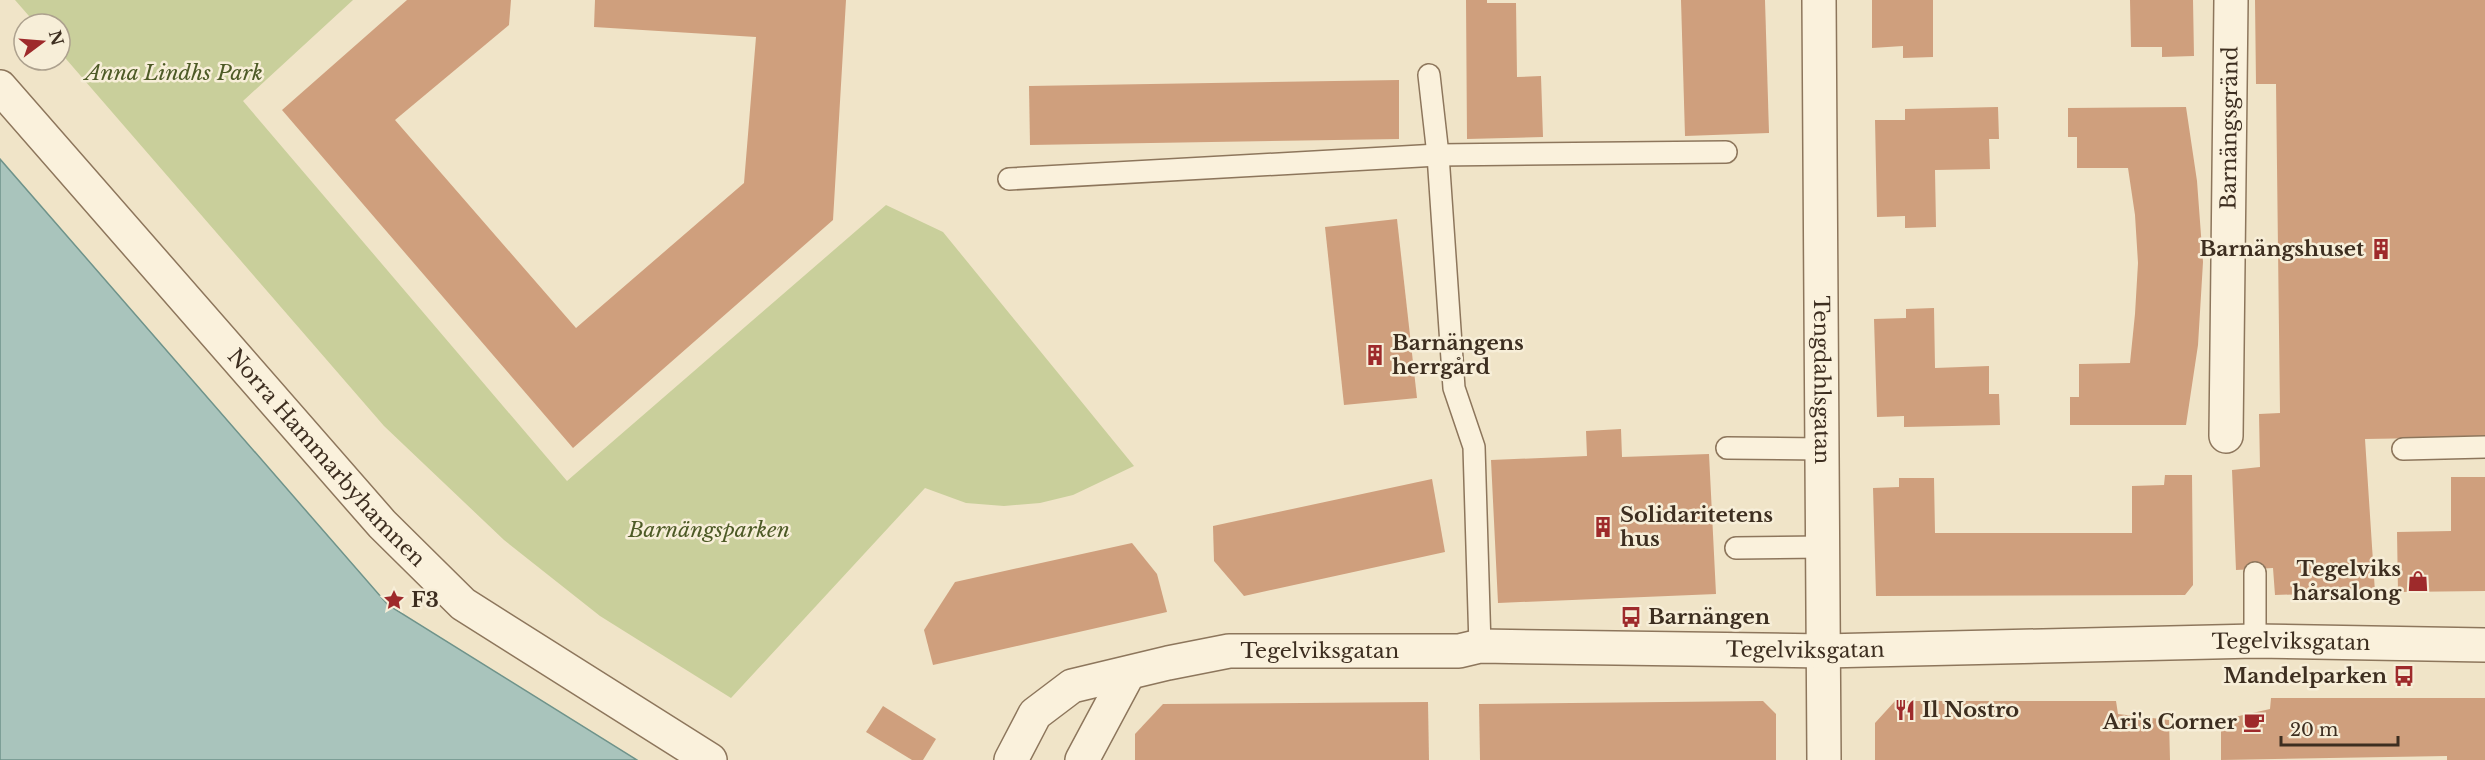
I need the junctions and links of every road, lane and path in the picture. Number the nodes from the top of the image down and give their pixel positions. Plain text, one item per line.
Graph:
1 (1819, 0) edge
2 (2231, 0) edge
3 (1429, 75) dead end
4 (0, 87) edge
5 (1726, 152) dead end
6 (1438, 155) junction
7 (1009, 179) dead end
8 (2226, 436) dead end
9 (2485, 447) edge
10 (1727, 448) dead end
11 (1823, 449) junction
12 (2403, 449) dead end
13 (1823, 547) junction
14 (1736, 548) dead end
15 (2255, 573) dead end
16 (2255, 641) junction
17 (2485, 645) edge
18 (1480, 646) junction
19 (1824, 651) junction
20 (1128, 674) junction
21 (710, 760) edge
22 (1011, 760) edge
23 (1082, 760) edge
24 (1824, 760) edge

1 - 11 street, Tengdahlsgatan
2 - 8 street, Barnängsgränd
3 - 6 lane
4 - 21 street, Norra Hammarbyhamnen
5 - 6 lane
6 - 7 lane
6 - 18 lane
9 - 12 lane
10 - 11 lane
11 - 13 street, Tengdahlsgatan
13 - 14 lane
13 - 19 street, Tengdahlsgatan
15 - 16 lane
16 - 17 street, Tegelviksgatan
16 - 19 street, Tegelviksgatan
18 - 19 street, Tegelviksgatan
18 - 20 street, Tegelviksgatan
19 - 24 street, Tengdahlsgatan
20 - 22 street, Tegelviksgatan
20 - 23 street

